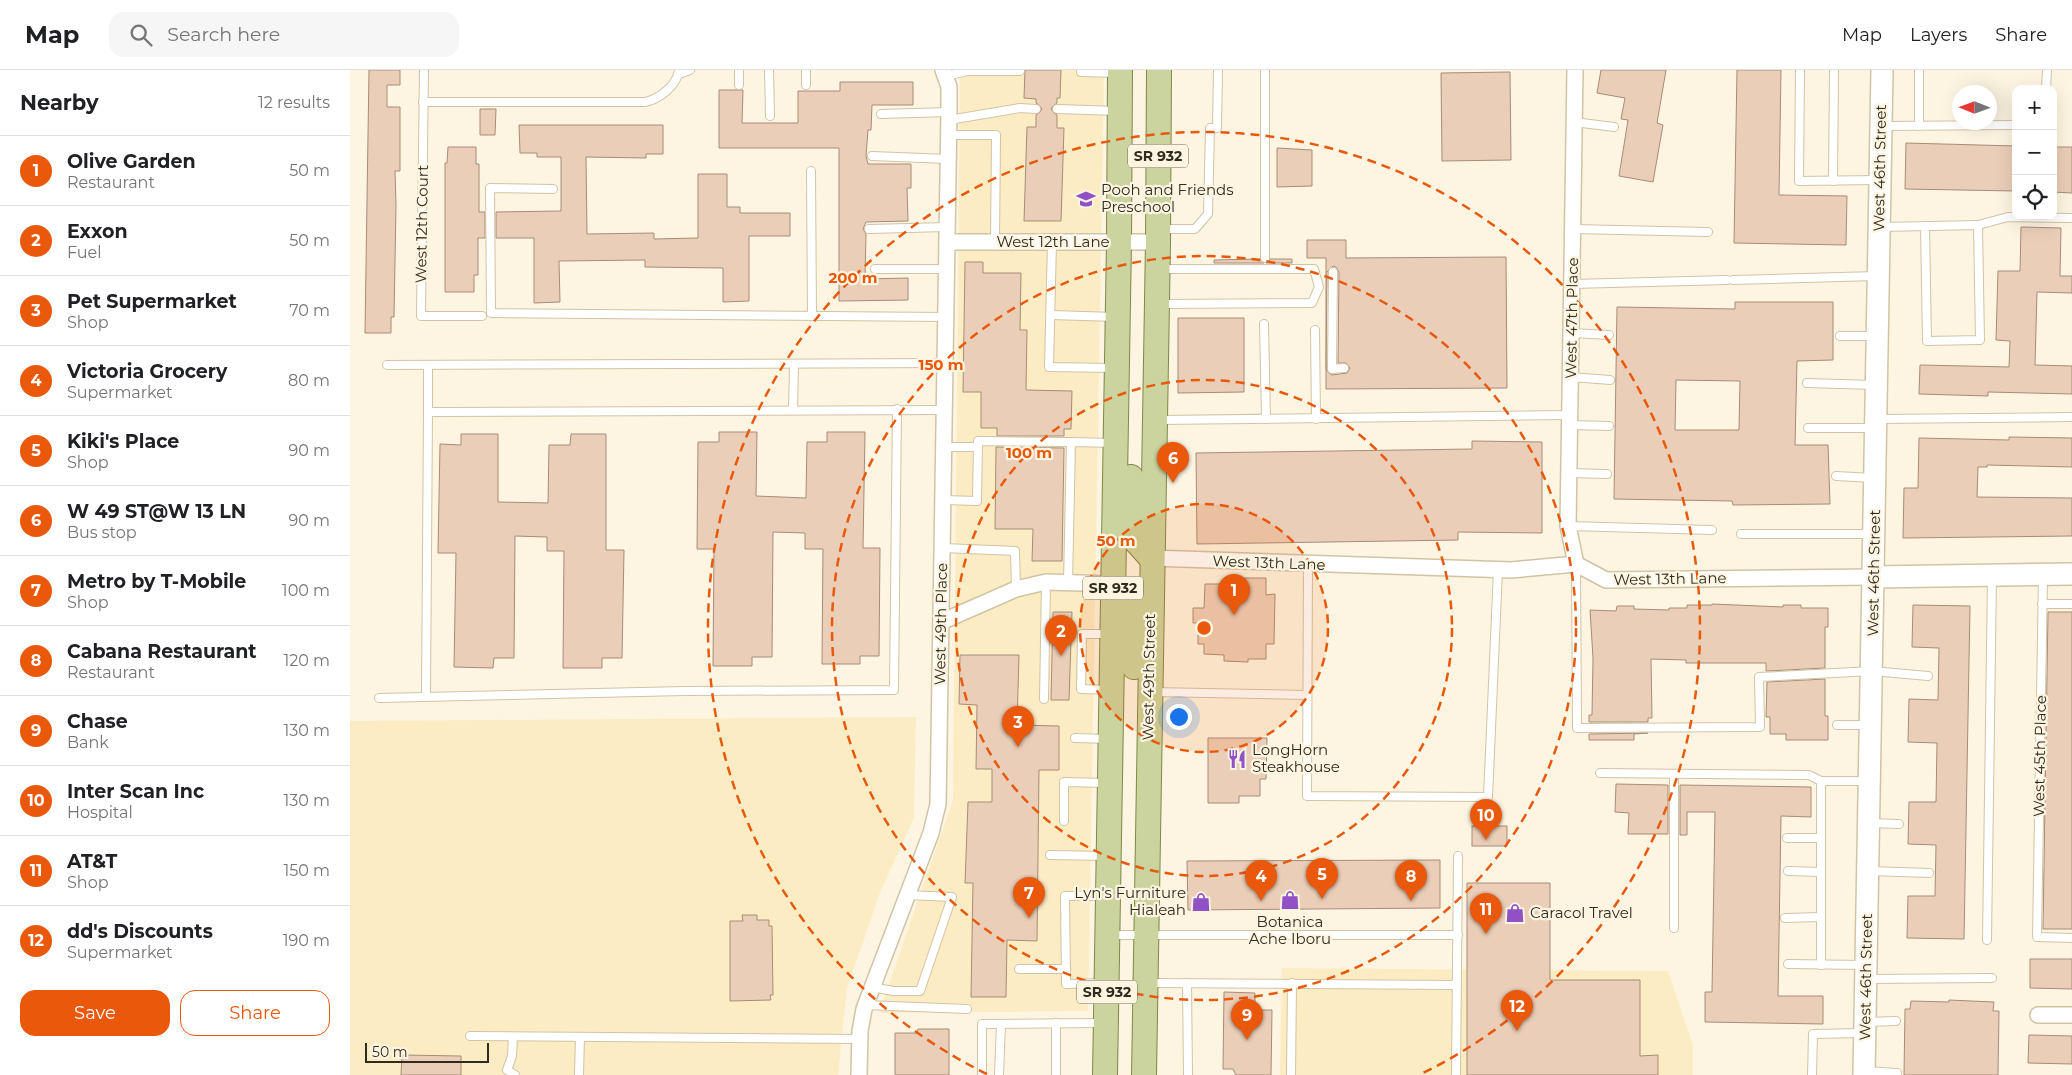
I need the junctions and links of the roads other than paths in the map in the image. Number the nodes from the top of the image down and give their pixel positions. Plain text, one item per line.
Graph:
1 (424, 70) edge
2 (690, 70) edge
3 (739, 70) edge
4 (769, 70) edge
5 (806, 70) edge
6 (1159, 70) edge
7 (1218, 70) edge
8 (1265, 70) edge
9 (1575, 70) edge
10 (1800, 70) edge
11 (1834, 70) edge
12 (1882, 70) edge
13 (1920, 70) edge
14 (2047, 70) edge
15 (1020, 71) edge
16 (1120, 71) edge
17 (679, 72) edge
18 (1081, 72) dead end
19 (944, 73) edge
20 (739, 85) dead end
21 (806, 85) dead end
22 (2046, 85) edge
23 (423, 102) junction
24 (1036, 109) dead end
25 (1057, 109) dead end
26 (1120, 111) junction
27 (881, 114) dead end
28 (770, 116) dead end
29 (949, 116) junction
30 (1574, 122) junction
31 (2012, 125) edge
32 (1881, 126) junction
33 (1918, 126) junction
34 (1614, 127) dead end
35 (949, 135) junction
36 (872, 156) dead end
37 (948, 159) junction
38 (811, 171) dead end
39 (1880, 180) junction
40 (1833, 181) junction
41 (553, 189) dead end
42 (2072, 218) edge
43 (1978, 225) junction
44 (1925, 226) junction
45 (948, 227) junction
46 (1879, 227) junction
47 (869, 229) dead end
48 (1573, 229) junction
49 (1708, 232) dead end
50 (1158, 235) junction
51 (947, 242) junction
52 (995, 242) junction
53 (1052, 242) junction
54 (1120, 242) junction
55 (1265, 258) dead end
56 (875, 269) dead end
57 (947, 269) junction
58 (1157, 269) junction
59 (1333, 272) dead end
60 (1878, 276) junction
61 (1572, 284) junction
62 (1156, 304) junction
63 (482, 316) dead end
64 (812, 316) junction
65 (1051, 316) junction
66 (946, 317) junction
67 (1118, 317) junction
68 (1264, 324) dead end
69 (1315, 330) dead end
70 (1572, 333) junction
71 (1609, 335) dead end
72 (1840, 336) dead end
73 (1877, 336) junction
74 (945, 363) junction
75 (794, 364) junction
76 (387, 365) dead end
77 (428, 365) junction
78 (1117, 368) junction
79 (1344, 368) dead end
80 (1571, 378) junction
81 (1610, 380) dead end
82 (1807, 383) dead end
83 (1876, 385) junction
84 (1117, 404) junction
85 (793, 409) junction
86 (897, 410) junction
87 (945, 410) junction
88 (428, 412) junction
89 (2072, 417) edge
90 (1316, 418) junction
91 (1266, 419) junction
92 (1154, 420) junction
93 (1570, 420) junction
94 (1876, 424) junction
95 (1609, 426) dead end
96 (1808, 428) dead end
97 (1071, 442) junction
98 (1116, 443) junction
99 (944, 447) junction
100 (978, 447) junction
101 (1569, 473) junction
102 (1607, 474) dead end
103 (1836, 476) dead end
104 (1875, 478) junction
105 (944, 500) junction
106 (1568, 526) junction
107 (1712, 530) dead end
108 (1741, 534) dead end
109 (1875, 534) junction
110 (943, 548) junction
111 (1151, 558) junction
112 (1308, 564) junction
113 (1576, 564) junction
114 (1498, 570) junction
115 (2072, 574) edge
116 (1992, 575) junction
117 (2043, 575) junction
118 (1874, 577) junction
119 (1046, 582) junction
120 (1068, 582) junction
121 (1114, 584) junction
122 (1016, 589) junction
123 (2042, 604) junction
124 (2072, 604) edge
125 (941, 622) junction
126 (1113, 634) junction
127 (1872, 671) junction
128 (1928, 676) dead end
129 (1112, 690) junction
130 (1149, 691) junction
131 (1307, 695) junction
132 (426, 696) junction
133 (379, 698) dead end
134 (1044, 699) dead end
135 (1837, 725) dead end
136 (1871, 725) junction
137 (1075, 738) dead end
138 (1111, 739) junction
139 (1148, 757) junction
140 (1600, 773) dead end
141 (1674, 774) junction
142 (1821, 781) junction
143 (1869, 782) junction
144 (1110, 783) junction
145 (1064, 821) dead end
146 (1869, 823) junction
147 (1899, 824) dead end
148 (1787, 838) dead end
149 (1821, 838) junction
150 (1050, 855) dead end
151 (1109, 856) junction
152 (1458, 856) dead end
153 (1788, 871) dead end
154 (1868, 871) junction
155 (1821, 872) junction
156 (1929, 872) dead end
157 (908, 895) junction
158 (1109, 896) junction
159 (1821, 917) junction
160 (1785, 918) dead end
161 (1674, 928) dead end
162 (1108, 935) junction
163 (1458, 935) junction
164 (1146, 936) junction
165 (2072, 938) edge
166 (1987, 940) dead end
167 (1788, 964) dead end
168 (1821, 964) junction
169 (1019, 969) dead end
170 (1066, 970) junction
171 (1866, 972) junction
172 (1992, 978) dead end
173 (1107, 983) junction
174 (1145, 983) junction
175 (1187, 983) junction
176 (1292, 983) junction
177 (1457, 985) junction
178 (872, 987) junction
179 (866, 1005) junction
180 (967, 1009) dead end
181 (2038, 1014) dead end
182 (2072, 1015) edge
183 (1896, 1021) dead end
184 (1056, 1023) junction
185 (1106, 1023) junction
186 (1001, 1024) junction
187 (1865, 1028) junction
188 (470, 1036) dead end
189 (513, 1037) junction
190 (580, 1037) junction
191 (860, 1040) junction
192 (1864, 1073) edge
193 (1897, 1073) dead end
194 (515, 1075) edge
195 (579, 1075) edge
196 (860, 1075) edge
197 (982, 1075) edge
198 (999, 1075) edge
199 (1056, 1075) edge
200 (1106, 1075) edge
201 (1144, 1075) edge
202 (1188, 1075) edge
203 (1291, 1075) edge
204 (1456, 1075) edge
205 (1812, 1075) edge

1 - 23 lane, West 12th Court
2 - 17 lane
3 - 20 lane
4 - 28 lane
5 - 21 lane
6 - 50 main road, West 49th Street / SR 932
7 - 50 lane
8 - 55 lane
9 - 30 street, West 47th Place
10 - 40 lane
11 - 40 lane
12 - 32 street, West 46th Street
13 - 33 lane
14 - 22 lane
15 - 19 lane
16 - 18 lane
16 - 26 main road, SR 932
17 - 23 lane
19 - 29 street
23 - 63 lane, West 12th Court
24 - 29 lane
25 - 26 lane
26 - 54 main road, SR 932
27 - 29 lane
29 - 35 street
30 - 34 lane
30 - 48 street, West 47th Place
31 - 33 lane
32 - 33 lane
32 - 39 street, West 46th Street
35 - 37 street
35 - 52 lane
36 - 37 lane
37 - 45 street, West 49th Place
38 - 64 lane
39 - 40 lane
39 - 46 street, West 46th Street
41 - 64 lane
42 - 43 lane
43 - 44 lane
43 - 44 lane
44 - 46 lane
45 - 47 lane
45 - 51 street, West 49th Place
46 - 60 street, West 46th Street
48 - 49 lane
48 - 61 street, West 47th Place
50 - 54 street, West 12th Lane
50 - 58 main road, West 49th Street / SR 932
51 - 52 street, West 12th Lane
51 - 57 street, West 49th Place
52 - 53 street, West 12th Lane
53 - 54 street, West 12th Lane
53 - 65 lane
54 - 67 main road, SR 932
56 - 57 lane
57 - 66 street, West 49th Place
58 - 62 main road, West 49th Street / SR 932
58 - 62 lane
59 - 79 lane
60 - 61 lane
60 - 73 street, West 46th Street
61 - 70 street, West 47th Place
62 - 92 main road, West 49th Street / SR 932
64 - 66 lane
65 - 67 lane
65 - 78 lane
66 - 74 street, West 49th Place
67 - 78 main road, SR 932
68 - 91 lane
69 - 90 lane
70 - 71 lane
70 - 80 street, West 47th Place
72 - 73 lane
73 - 83 street, West 46th Street
74 - 75 lane
74 - 87 street, West 49th Place
75 - 77 lane
75 - 85 lane
76 - 77 lane
77 - 88 lane
78 - 84 main road, SR 932
80 - 81 lane
80 - 93 street, West 47th Place
82 - 83 lane
83 - 94 street, West 46th Street
84 - 98 main road, SR 932
84 - 111 main road
85 - 86 lane
85 - 88 lane
86 - 87 lane
86 - 132 lane
87 - 99 street, West 49th Place
88 - 132 lane
89 - 94 lane
90 - 91 lane
90 - 93 lane
91 - 92 lane
92 - 111 main road, West 49th Street / SR 932
93 - 95 lane
93 - 101 street, West 47th Place
94 - 96 lane
94 - 104 street, West 46th Street
97 - 98 lane
97 - 100 lane
97 - 120 lane
98 - 121 main road, SR 932
99 - 100 lane
99 - 105 street, West 49th Place
100 - 105 lane
101 - 102 lane
101 - 106 street, West 47th Place
103 - 104 lane
104 - 109 street, West 46th Street
105 - 110 street, West 49th Place
106 - 107 lane
106 - 113 street, West 47th Place
108 - 109 lane
109 - 118 street, West 46th Street
110 - 122 lane
110 - 125 street, West 49th Place
111 - 112 street, West 13th Lane
111 - 130 main road, West 49th Street / SR 932
112 - 114 street, West 13th Lane
112 - 131 lane
113 - 114 street, West 13th Lane
113 - 118 street, West 13th Lane
113 - 127 lane
114 - 131 lane
115 - 117 street, West 13th Lane
116 - 117 street, West 13th Lane
116 - 118 street, West 13th Lane
116 - 166 lane
117 - 123 lane, West 45th Place
118 - 127 street, West 46th Street
119 - 120 street
119 - 122 street
119 - 134 lane
120 - 121 street
121 - 126 main road, SR 932
121 - 139 main road
122 - 125 street
123 - 124 lane
123 - 165 lane, West 45th Place
125 - 157 street, West 49th Place
126 - 129 main road, SR 932
126 - 129 lane
127 - 128 lane
127 - 136 street, West 46th Street
129 - 138 main road, SR 932
130 - 131 lane
130 - 139 main road, West 49th Street / SR 932
132 - 133 lane
135 - 136 lane
136 - 143 street, West 46th Street
137 - 138 lane
138 - 144 main road, SR 932
139 - 164 main road, West 49th Street / SR 932
140 - 141 lane
141 - 142 lane
141 - 161 lane
142 - 143 lane
142 - 149 lane
143 - 146 street, West 46th Street
144 - 145 lane
144 - 151 main road, SR 932
146 - 147 lane
146 - 154 street, West 46th Street
148 - 149 lane
149 - 155 lane
150 - 151 lane
151 - 158 main road, SR 932
152 - 163 lane
153 - 155 lane
154 - 156 lane
154 - 171 street, West 46th Street
155 - 159 lane
157 - 178 street, West 49th Place
157 - 178 lane
158 - 162 main road, SR 932
158 - 170 lane
159 - 160 lane
159 - 168 lane
162 - 164 lane
162 - 173 main road, SR 932
163 - 164 lane
163 - 177 lane
164 - 174 main road, West 49th Street / SR 932
167 - 168 lane
168 - 171 lane
169 - 170 lane
170 - 173 lane
171 - 172 lane
171 - 187 street, West 46th Street
173 - 185 main road, SR 932
174 - 175 lane
174 - 201 main road, West 49th Street / SR 932
175 - 176 lane
175 - 202 lane
176 - 177 lane
176 - 203 lane
177 - 204 lane
178 - 179 street, West 49th Place
179 - 180 lane
179 - 191 street, West 49th Place
181 - 182 street
183 - 187 lane
184 - 185 lane
184 - 186 lane
184 - 199 lane
185 - 200 main road, SR 932
186 - 197 lane
186 - 198 lane
187 - 192 street, West 46th Street
187 - 205 lane
188 - 189 lane
189 - 190 lane
189 - 194 lane
190 - 191 lane
190 - 195 lane
191 - 196 street, West 49th Place
192 - 193 lane

